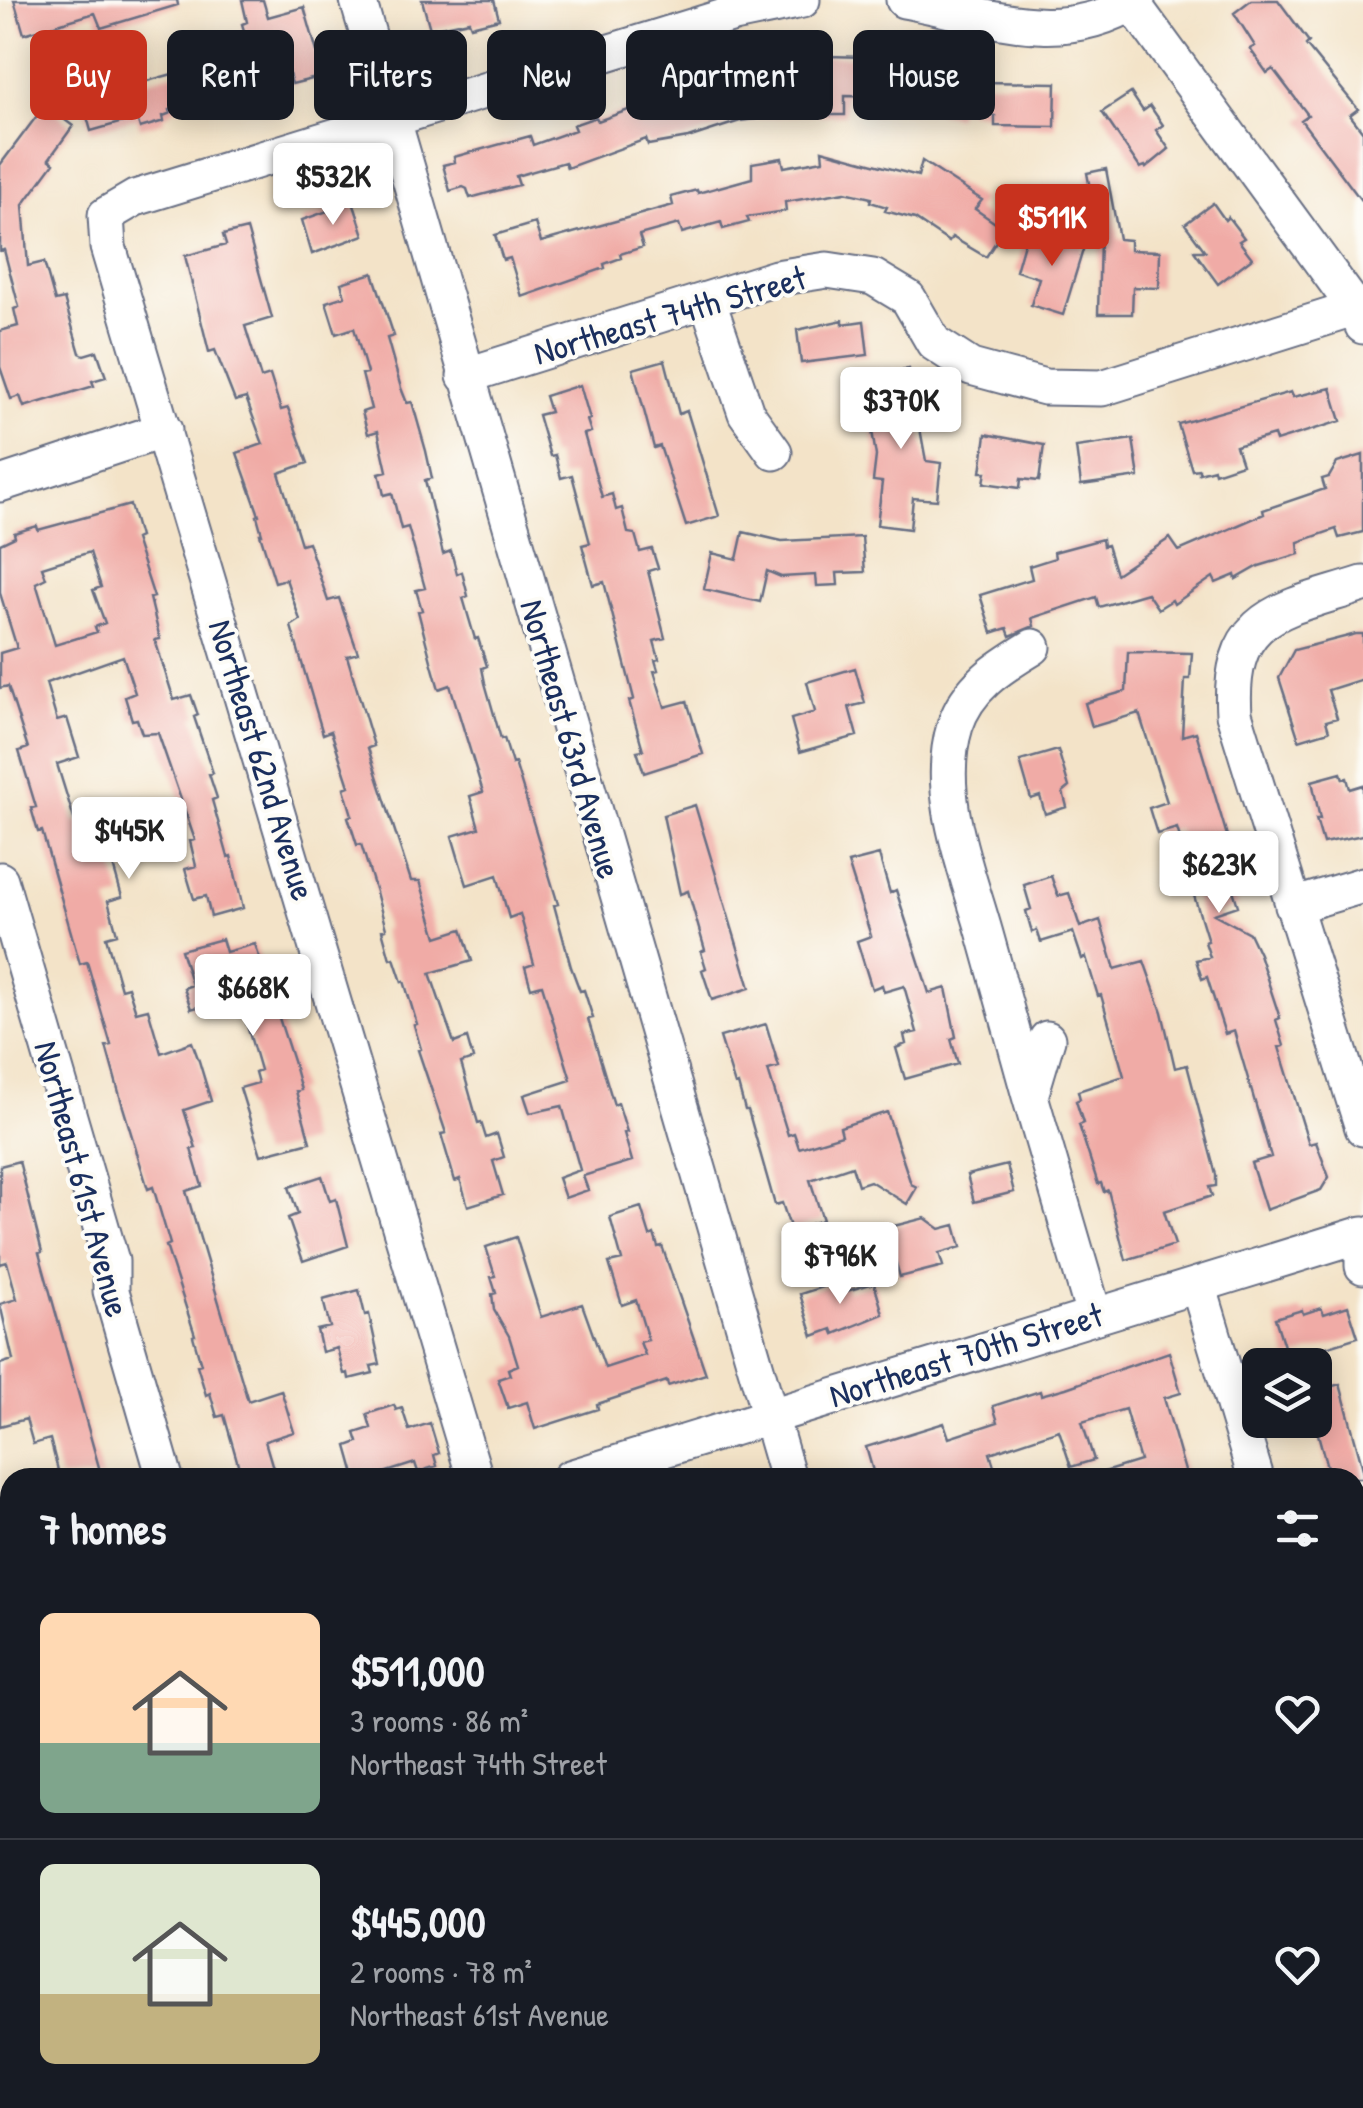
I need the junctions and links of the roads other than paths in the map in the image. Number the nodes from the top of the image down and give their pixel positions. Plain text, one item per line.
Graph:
1 (358, 0) edge
2 (802, 0) edge
3 (904, 0) edge
4 (1133, 1) edge
5 (367, 30) edge
6 (467, 97) edge
7 (393, 120) joint
8 (708, 302) junction
9 (1361, 314) edge
10 (465, 376) junction
11 (164, 430) junction
12 (774, 452) dead end
13 (0, 484) edge
14 (1363, 584) edge
15 (1033, 647) dead end
16 (0, 880) edge
17 (1363, 885) edge
18 (1294, 906) junction
19 (1047, 1039) dead end
20 (1030, 1096) junction
21 (1363, 1128) edge
22 (1363, 1237) edge
23 (1363, 1266) edge
24 (1198, 1285) junction
25 (1094, 1314) junction
26 (770, 1417) junction
27 (162, 1468) edge
28 (472, 1468) edge
29 (603, 1468) edge
30 (785, 1468) edge
31 (1253, 1468) edge

1 - 5 street, Northeast 63rd Avenue
2 - 6 street
3 - 4 street
4 - 9 street
7 - 10 street, Northeast 63rd Avenue
7 - 11 street, Northeast 62nd Avenue
8 - 9 street, Northeast 74th Street
8 - 10 street, Northeast 74th Street
8 - 12 street
10 - 26 street, Northeast 63rd Avenue
11 - 13 street
11 - 28 street, Northeast 62nd Avenue
14 - 18 street
15 - 20 street
16 - 27 street, Northeast 61st Avenue
17 - 18 street
18 - 21 street
19 - 20 street
20 - 25 street
22 - 23 street
22 - 24 street, Northeast 70th Street
24 - 25 street, Northeast 70th Street
24 - 31 street
25 - 26 street, Northeast 70th Street
26 - 29 street, Northeast 70th Street
26 - 30 street, Northeast 63rd Avenue

